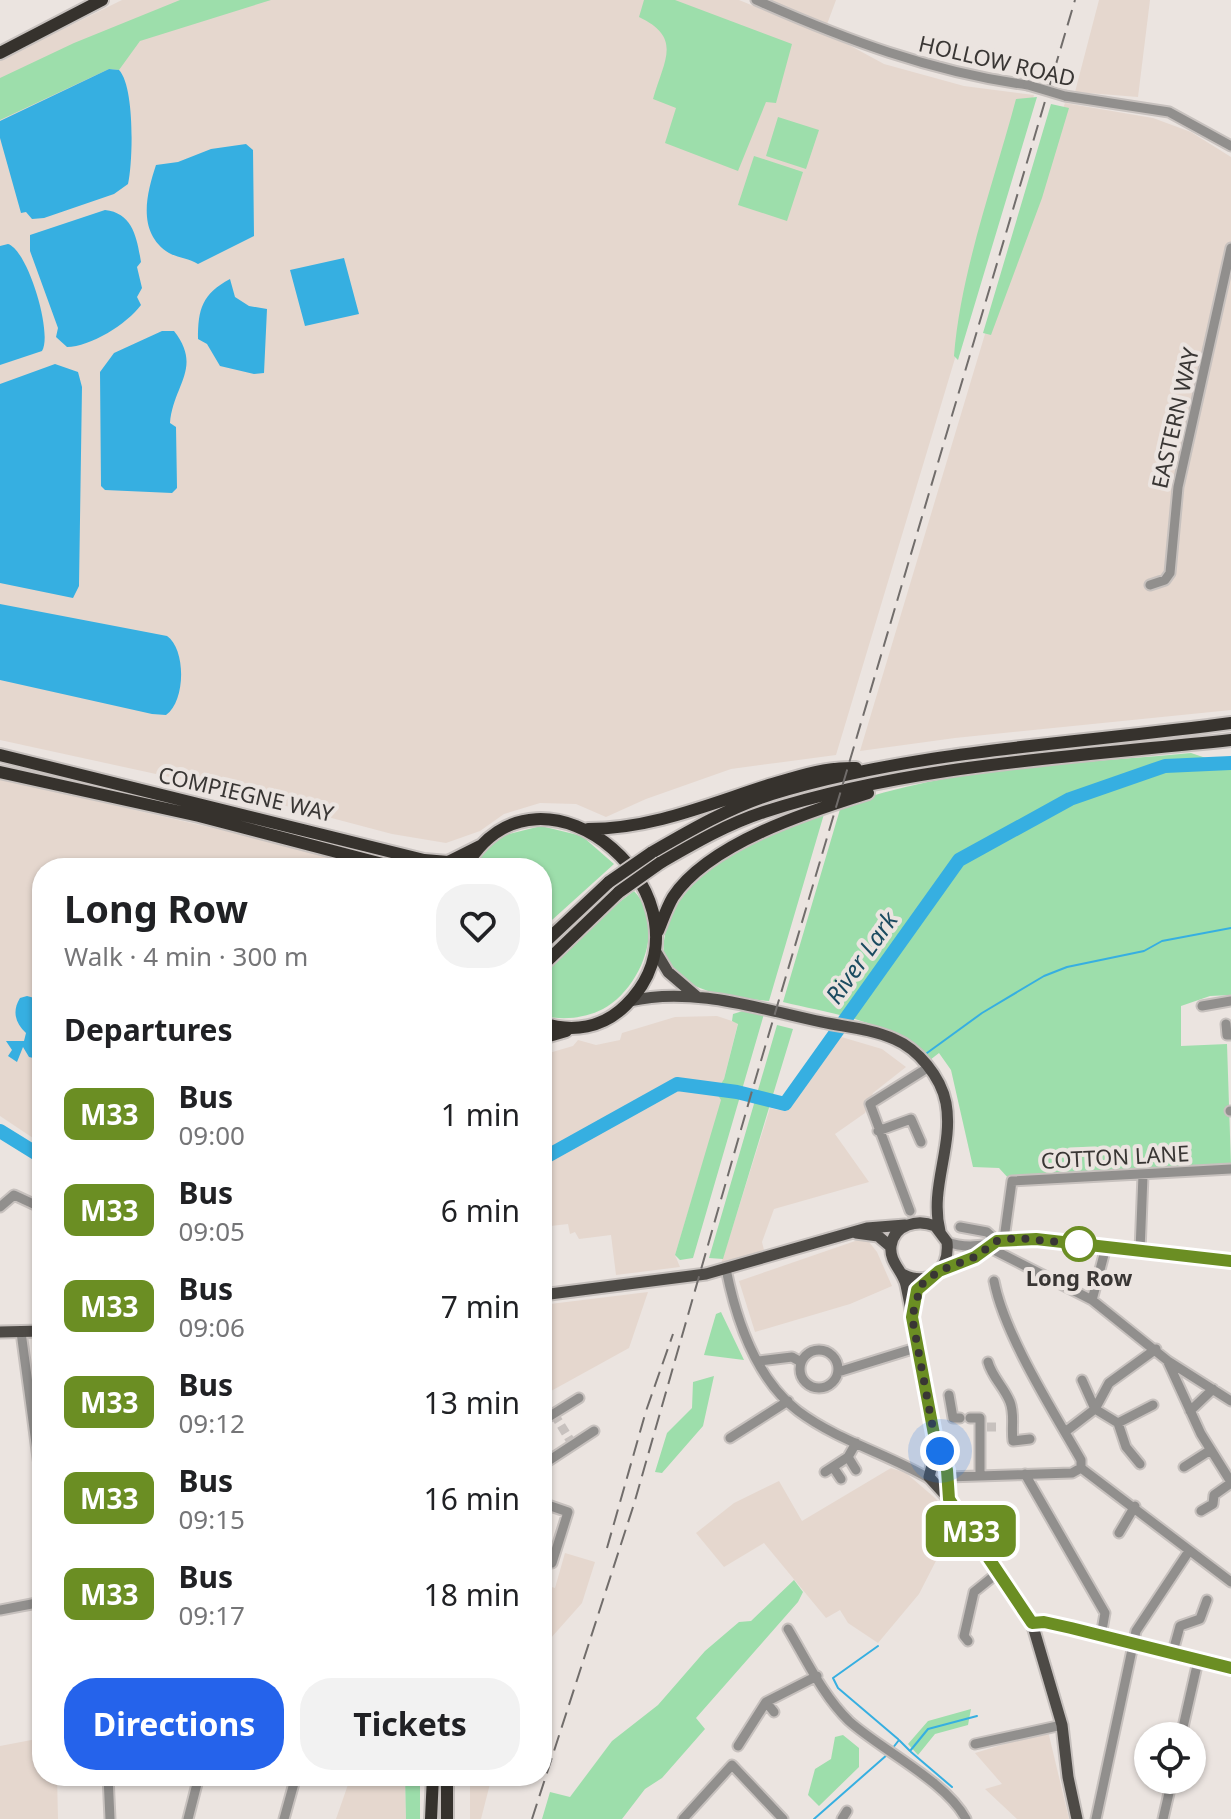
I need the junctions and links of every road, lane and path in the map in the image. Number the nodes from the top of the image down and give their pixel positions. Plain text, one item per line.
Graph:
1 (102, 0) edge
2 (756, 0) edge
3 (0, 53) edge
4 (1231, 146) edge
5 (1231, 248) edge
6 (1150, 585) dead end
7 (1231, 723) edge
8 (1231, 740) edge
9 (0, 755) edge
10 (870, 768) junction
11 (0, 772) edge
12 (905, 780) junction
13 (588, 829) junction
14 (480, 846) junction
15 (360, 858) edge
16 (416, 858) edge
17 (456, 858) edge
18 (472, 858) edge
19 (657, 935) junction
20 (552, 936) edge
21 (656, 952) junction
22 (552, 956) edge
23 (696, 996) junction
24 (630, 1001) junction
25 (1228, 1002) edge
26 (1202, 1006) dead end
27 (552, 1025) edge
28 (577, 1029) junction
29 (552, 1035) edge
30 (1231, 1035) edge
31 (929, 1067) junction
32 (878, 1131) junction
33 (921, 1142) dead end
34 (1231, 1169) edge
35 (1143, 1175) junction
36 (32, 1203) edge
37 (936, 1206) junction
38 (0, 1207) edge
39 (911, 1220) junction
40 (960, 1227) dead end
41 (940, 1231) junction
42 (853, 1232) junction
43 (1001, 1240) junction
44 (947, 1242) junction
45 (986, 1246) junction
46 (891, 1247) junction
47 (1106, 1247) junction
48 (1140, 1251) junction
49 (1231, 1261) edge
50 (726, 1269) junction
51 (902, 1274) junction
52 (936, 1274) junction
53 (994, 1281) dead end
54 (552, 1294) edge
55 (1092, 1300) junction
56 (912, 1317) junction
57 (32, 1331) edge
58 (0, 1332) edge
59 (21, 1332) junction
60 (919, 1347) junction
61 (1156, 1349) junction
62 (759, 1361) junction
63 (1168, 1361) junction
64 (801, 1362) junction
65 (988, 1362) dead end
66 (838, 1372) junction
67 (1082, 1380) dead end
68 (1213, 1389) junction
69 (949, 1395) dead end
70 (579, 1398) dead end
71 (1230, 1399) edge
72 (788, 1401) junction
73 (1153, 1405) dead end
74 (1095, 1409) junction
75 (1190, 1411) junction
76 (32, 1414) edge
77 (552, 1415) edge
78 (1118, 1423) junction
79 (988, 1427) junction
80 (1011, 1427) junction
81 (594, 1431) dead end
82 (1065, 1432) junction
83 (730, 1438) dead end
84 (1030, 1439) dead end
85 (856, 1443) junction
86 (1209, 1451) junction
87 (848, 1457) junction
88 (552, 1458) edge
89 (1140, 1464) dead end
90 (910, 1467) junction
91 (1184, 1467) dead end
92 (1081, 1468) junction
93 (856, 1470) dead end
94 (941, 1470) junction
95 (980, 1473) junction
96 (1025, 1474) junction
97 (841, 1479) dead end
98 (932, 1480) junction
99 (1231, 1483) edge
100 (949, 1499) junction
101 (552, 1506) edge
102 (1135, 1506) junction
103 (1201, 1511) dead end
104 (1118, 1532) dead end
105 (1189, 1551) junction
106 (552, 1563) dead end
107 (1000, 1571) junction
108 (1231, 1582) edge
109 (1207, 1600) dead end
110 (32, 1604) edge
111 (0, 1610) edge
112 (1032, 1623) junction
113 (788, 1629) dead end
114 (1101, 1636) junction
115 (968, 1641) dead end
116 (1133, 1644) junction
117 (1172, 1655) junction
118 (1198, 1661) junction
119 (1231, 1668) edge
120 (817, 1676) junction
121 (766, 1702) junction
122 (774, 1712) dead end
123 (1184, 1722) edge
124 (1062, 1725) junction
125 (975, 1744) dead end
126 (738, 1746) dead end
127 (108, 1786) edge
128 (196, 1786) edge
129 (293, 1786) edge
130 (433, 1786) edge
131 (447, 1786) edge
132 (1169, 1794) edge
133 (110, 1819) edge
134 (188, 1819) edge
135 (284, 1819) edge
136 (431, 1819) edge
137 (447, 1819) edge
138 (683, 1819) edge
139 (783, 1819) edge
140 (966, 1819) edge
141 (1077, 1819) edge
142 (1096, 1819) edge
143 (1163, 1819) edge

1 - 3 highway
2 - 4 street, HOLLOW ROAD, bridge
5 - 6 street, EASTERN WAY
7 - 10 highway
8 - 12 highway
9 - 16 highway, COMPIEGNE WAY
10 - 13 highway
10 - 20 highway, bridge
11 - 15 highway, COMPIEGNE WAY
12 - 19 highway
12 - 22 highway, bridge
13 - 14 highway
13 - 19 highway
14 - 17 highway, COMPIEGNE WAY
14 - 18 highway
19 - 21 highway
21 - 23 main road
21 - 24 highway
23 - 24 main road
23 - 31 main road
24 - 28 highway
25 - 26 street
25 - 30 street
27 - 28 highway
28 - 29 highway
31 - 32 street
31 - 37 main road
32 - 33 street
32 - 39 street
34 - 35 street, COTTON LANE
35 - 43 street, COTTON LANE
35 - 48 street
36 - 38 street
37 - 39 main road
37 - 41 main road
39 - 41 main road
39 - 42 main road
39 - 46 main road
40 - 43 street
41 - 44 main road
42 - 46 main road
42 - 50 main road
43 - 45 street
43 - 47 street
44 - 45 street
44 - 52 main road
45 - 52 street
45 - 55 street
46 - 51 main road
47 - 48 street
47 - 55 street
48 - 49 street
50 - 54 main road
50 - 62 street
51 - 52 main road
51 - 56 main road
52 - 56 main road
53 - 82 street
55 - 61 street
56 - 60 main road
57 - 59 main road
58 - 59 main road
59 - 76 street
60 - 66 street
60 - 94 main road
61 - 63 street
61 - 74 street
62 - 64 street
62 - 72 street
63 - 68 street
63 - 75 street
64 - 66 street
64 - 66 street
65 - 80 street
67 - 74 street
68 - 71 street
68 - 75 street
69 - 79 street
70 - 77 street
72 - 83 street
72 - 85 street
73 - 78 street
74 - 78 street
74 - 82 street
75 - 86 street
78 - 89 street
79 - 80 street
79 - 95 street
80 - 84 street
81 - 88 street
82 - 92 street
85 - 87 street
85 - 90 street
86 - 91 street
86 - 99 street
87 - 93 street
87 - 97 street
90 - 94 street
90 - 98 street
92 - 96 street
92 - 102 street
94 - 95 street
94 - 98 main road
94 - 100 main road
95 - 96 street
96 - 114 street
98 - 100 main road
99 - 103 street
100 - 107 main road
101 - 106 street
102 - 104 street
102 - 105 street
105 - 108 street
105 - 116 street
107 - 112 main road
107 - 115 street
109 - 117 street
110 - 111 street
112 - 114 street
112 - 124 main road
113 - 120 street
114 - 116 street
116 - 117 street
116 - 142 street
117 - 118 street
118 - 119 street
118 - 123 street
120 - 121 street
120 - 140 street
121 - 122 street
121 - 126 street
124 - 125 street
124 - 141 main road
127 - 133 street
128 - 134 street
129 - 135 street
130 - 136 highway
131 - 137 highway
132 - 143 street
138 - 139 street

